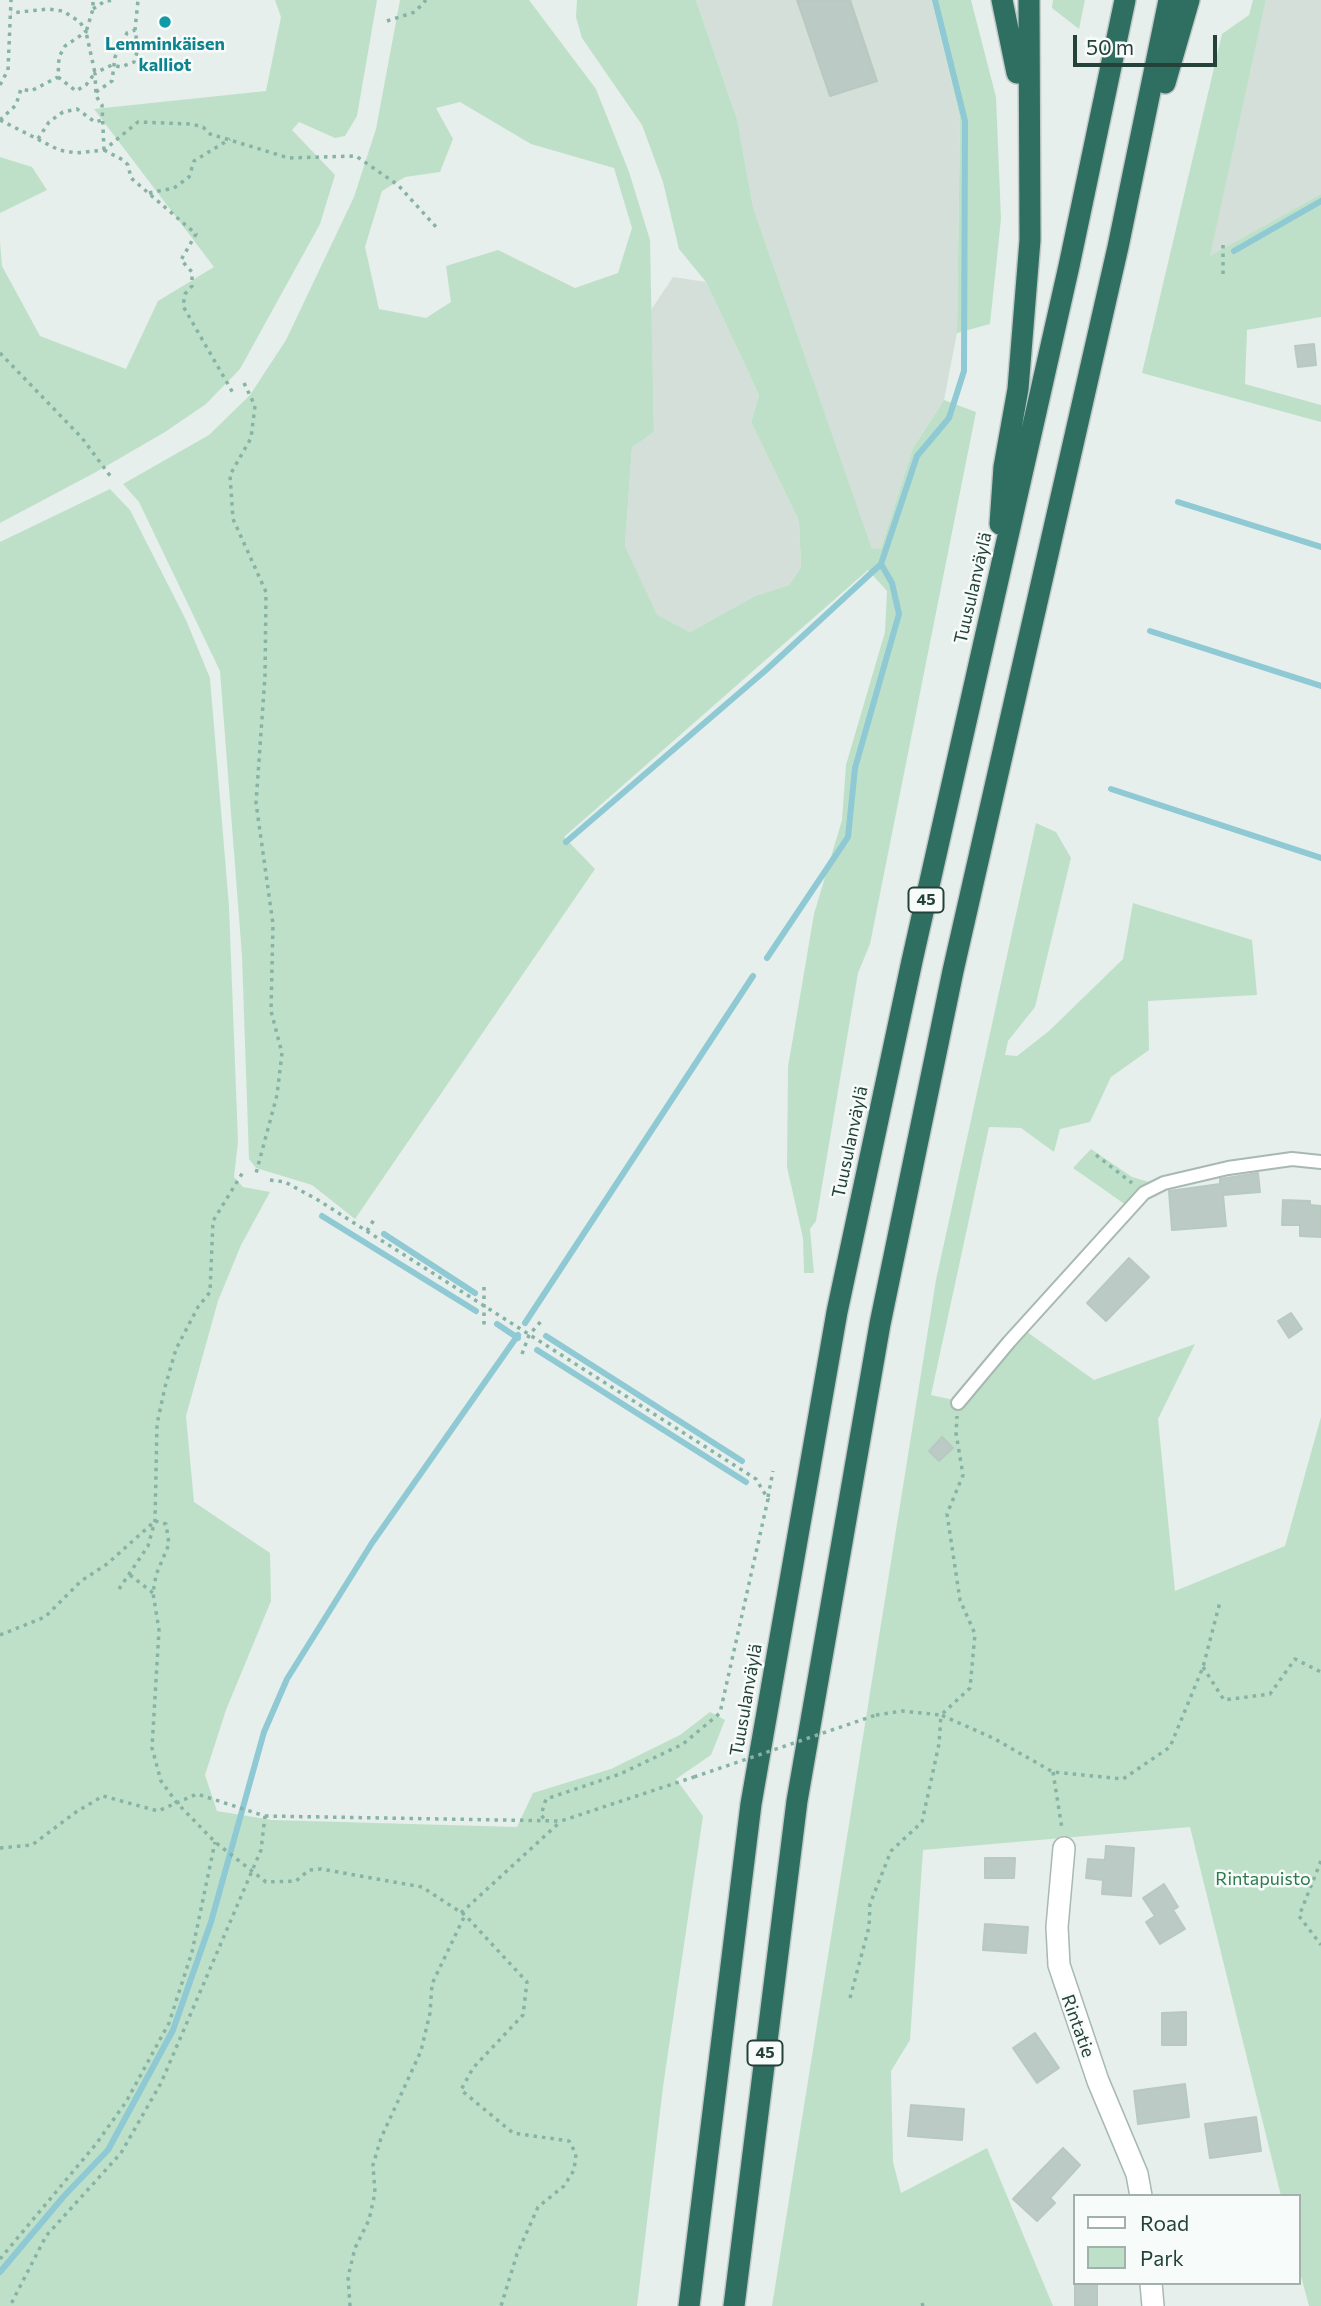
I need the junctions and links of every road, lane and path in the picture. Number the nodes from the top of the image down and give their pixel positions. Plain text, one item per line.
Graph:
1 (11, 0) edge
2 (93, 0) edge
3 (115, 0) edge
4 (138, 0) edge
5 (426, 0) edge
6 (1002, 0) edge
7 (1029, 0) edge
8 (1125, 0) edge
9 (1169, 0) edge
10 (1189, 0) edge
11 (93, 9) junction
12 (11, 13) junction
13 (387, 21) dead end
14 (135, 30) junction
15 (86, 32) junction
16 (112, 65) junction
17 (95, 73) junction
18 (58, 77) junction
19 (0, 85) edge
20 (96, 92) junction
21 (0, 120) edge
22 (103, 120) junction
23 (1027, 135) junction
24 (38, 139) junction
25 (230, 139) junction
26 (104, 150) junction
27 (149, 193) junction
28 (437, 228) dead end
29 (1223, 240) dead end
30 (1118, 247) junction
31 (1223, 274) dead end
32 (0, 353) edge
33 (244, 383) dead end
34 (233, 393) dead end
35 (111, 477) dead end
36 (995, 596) junction
37 (1096, 1155) dead end
38 (1321, 1163) edge
39 (243, 1172) dead end
40 (255, 1177) dead end
41 (270, 1180) dead end
42 (1144, 1193) junction
43 (375, 1218) dead end
44 (367, 1231) junction
45 (484, 1287) dead end
46 (484, 1306) junction
47 (543, 1319) dead end
48 (484, 1326) dead end
49 (530, 1335) junction
50 (522, 1354) dead end
51 (958, 1403) joint
52 (773, 1471) dead end
53 (768, 1499) junction
54 (155, 1521) junction
55 (130, 1575) junction
56 (119, 1589) dead end
57 (153, 1593) junction
58 (1220, 1602) dead end
59 (0, 1635) edge
60 (1203, 1667) junction
61 (1321, 1672) edge
62 (942, 1715) junction
63 (1053, 1772) junction
64 (177, 1803) junction
65 (265, 1816) junction
66 (546, 1821) junction
67 (561, 1821) junction
68 (215, 1842) junction
69 (0, 1848) edge
70 (1064, 1848) joint
71 (1321, 1861) edge
72 (251, 1870) junction
73 (463, 1914) junction
74 (1321, 1945) edge
75 (850, 1998) dead end
76 (1141, 2194) edge
77 (0, 2259) edge
78 (1151, 2285) edge
79 (10, 2306) edge
80 (350, 2306) edge
81 (501, 2306) edge
82 (689, 2306) edge
83 (734, 2306) edge
84 (1153, 2306) edge

1 - 12 path
2 - 11 path
3 - 11 path
4 - 14 path
5 - 13 path
6 - 23 highway
7 - 23 highway
8 - 36 highway, Tuusulanväylä / 45
9 - 30 highway, 45
10 - 30 highway
11 - 15 path
12 - 15 path
12 - 19 path
14 - 16 path
14 - 16 path
15 - 17 path
15 - 18 path
16 - 17 path
16 - 20 path
17 - 18 path
17 - 20 path
18 - 21 path
20 - 22 path
21 - 24 path
22 - 24 path
22 - 26 path
23 - 36 highway
24 - 26 path
25 - 26 path
25 - 27 path
25 - 28 path
26 - 27 path
27 - 34 path
29 - 31 path
30 - 83 highway, 45
32 - 35 path
33 - 40 path
36 - 82 highway, Tuusulanväylä / 45
37 - 42 path
38 - 42 lane
39 - 54 path
41 - 44 path
42 - 51 lane
43 - 44 path
44 - 46 path
45 - 46 path
46 - 48 path
46 - 49 path
47 - 49 path
49 - 50 path
49 - 53 path
51 - 62 path
52 - 53 path
53 - 66 path
54 - 55 path
54 - 57 path
54 - 59 path
55 - 56 path
55 - 57 path
57 - 64 path
58 - 60 path
60 - 61 path
60 - 63 path
62 - 63 path
62 - 67 path, bridge
62 - 75 path
63 - 70 path
64 - 65 path
64 - 68 path
64 - 69 path
65 - 66 path
65 - 72 path
66 - 67 path
67 - 73 path
68 - 72 path
68 - 77 path
70 - 76 street, Rintatie
71 - 74 path
72 - 73 path
72 - 79 path
73 - 80 path
73 - 81 path
78 - 84 street

